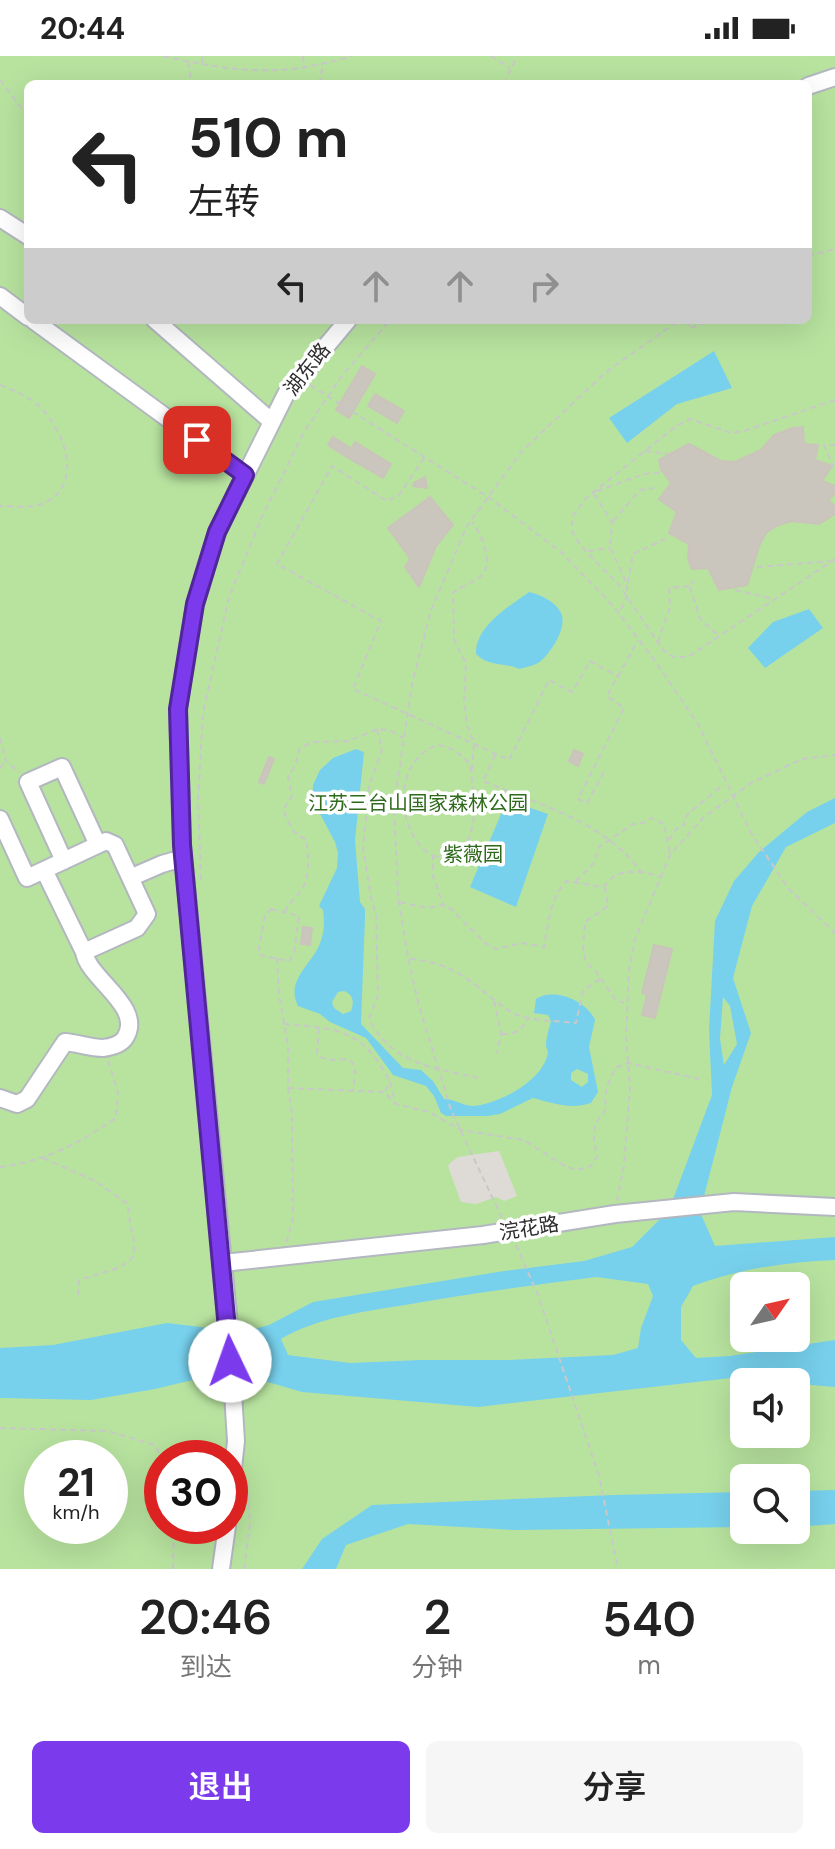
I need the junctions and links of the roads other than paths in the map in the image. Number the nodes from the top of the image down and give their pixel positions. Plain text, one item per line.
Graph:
1 (835, 77) edge
2 (812, 85) edge
3 (0, 218) edge
4 (24, 233) edge
5 (0, 296) edge
6 (24, 314) edge
7 (38, 324) edge
8 (160, 324) edge
9 (345, 324) edge
10 (271, 421) junction
11 (245, 475) junction
12 (0, 819) edge
13 (98, 845) junction
14 (183, 858) junction
15 (64, 861) junction
16 (44, 870) junction
17 (132, 877) junction
18 (84, 952) junction
19 (0, 1098) edge
20 (835, 1207) edge
21 (223, 1263) junction
22 (236, 1440) edge
23 (225, 1544) edge
24 (221, 1569) edge

1 - 2 street
3 - 4 street
5 - 6 street
7 - 11 street
8 - 10 street
9 - 10 street, 湖东路
10 - 11 street, 湖东路
11 - 14 street, 湖东路
12 - 16 street
13 - 15 street
13 - 15 street
13 - 17 street
14 - 17 street
14 - 21 street, 湖东路
15 - 16 street
16 - 18 street
17 - 18 street
18 - 19 street
20 - 21 street, 浣花路
21 - 22 street, 湖东路
23 - 24 street

